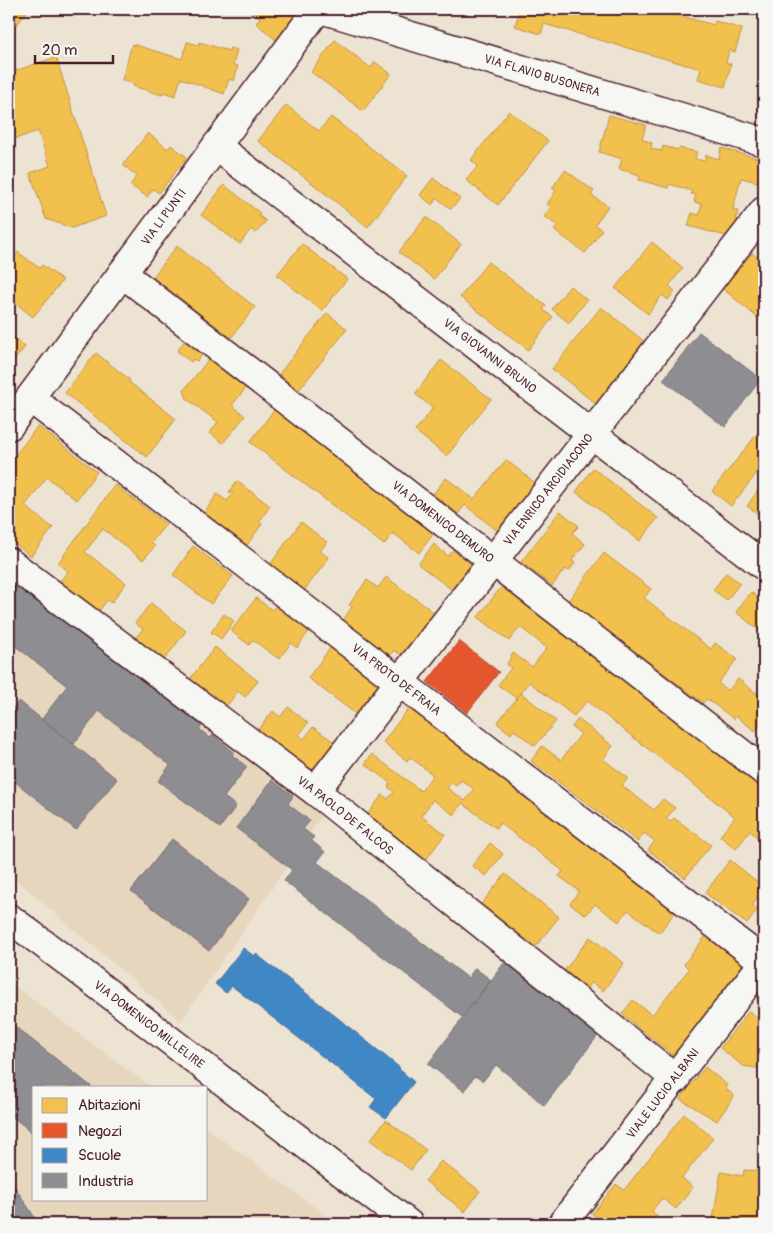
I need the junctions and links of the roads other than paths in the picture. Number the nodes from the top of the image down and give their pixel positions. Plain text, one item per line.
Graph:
1 (320, 9) edge
2 (764, 142) edge
3 (216, 146) junction
4 (764, 211) edge
5 (122, 273) junction
6 (30, 398) junction
7 (9, 426) edge
8 (593, 434) junction
9 (9, 562) edge
10 (494, 562) junction
11 (764, 566) edge
12 (400, 682) junction
13 (764, 771) edge
14 (315, 791) junction
15 (9, 918) edge
16 (764, 962) edge
17 (676, 1079) junction
18 (409, 1224) edge
19 (562, 1224) edge

1 - 2 street, VIA FLAVIO BUSONERA
1 - 3 street, VIA LI PUNTI
3 - 5 street, VIA LI PUNTI
3 - 8 street, VIA GIOVANNI BRUNO
4 - 8 street, VIA ENRICO ARCIDIACONO
5 - 6 street, VIA LI PUNTI
5 - 10 street, VIA DOMENICO DEMURO
6 - 7 street, VIA LI PUNTI
6 - 12 street, VIA PROTO DE FRAIA
8 - 10 street, VIA ENRICO ARCIDIACONO
8 - 11 street, VIA GIOVANNI BRUNO
9 - 14 street, VIA PAOLO DE FALCOS
10 - 12 street, VIA ENRICO ARCIDIACONO
10 - 13 street, VIA DOMENICO DEMURO
12 - 14 street, VIA ENRICO ARCIDIACONO
12 - 16 street, VIA PROTO DE FRAIA
14 - 17 street, VIA PAOLO DE FALCOS
15 - 18 street, VIA DOMENICO MILLELIRE
16 - 17 street, VIALE LUCIO ALBANI
17 - 19 street, VIALE LUCIO ALBANI

